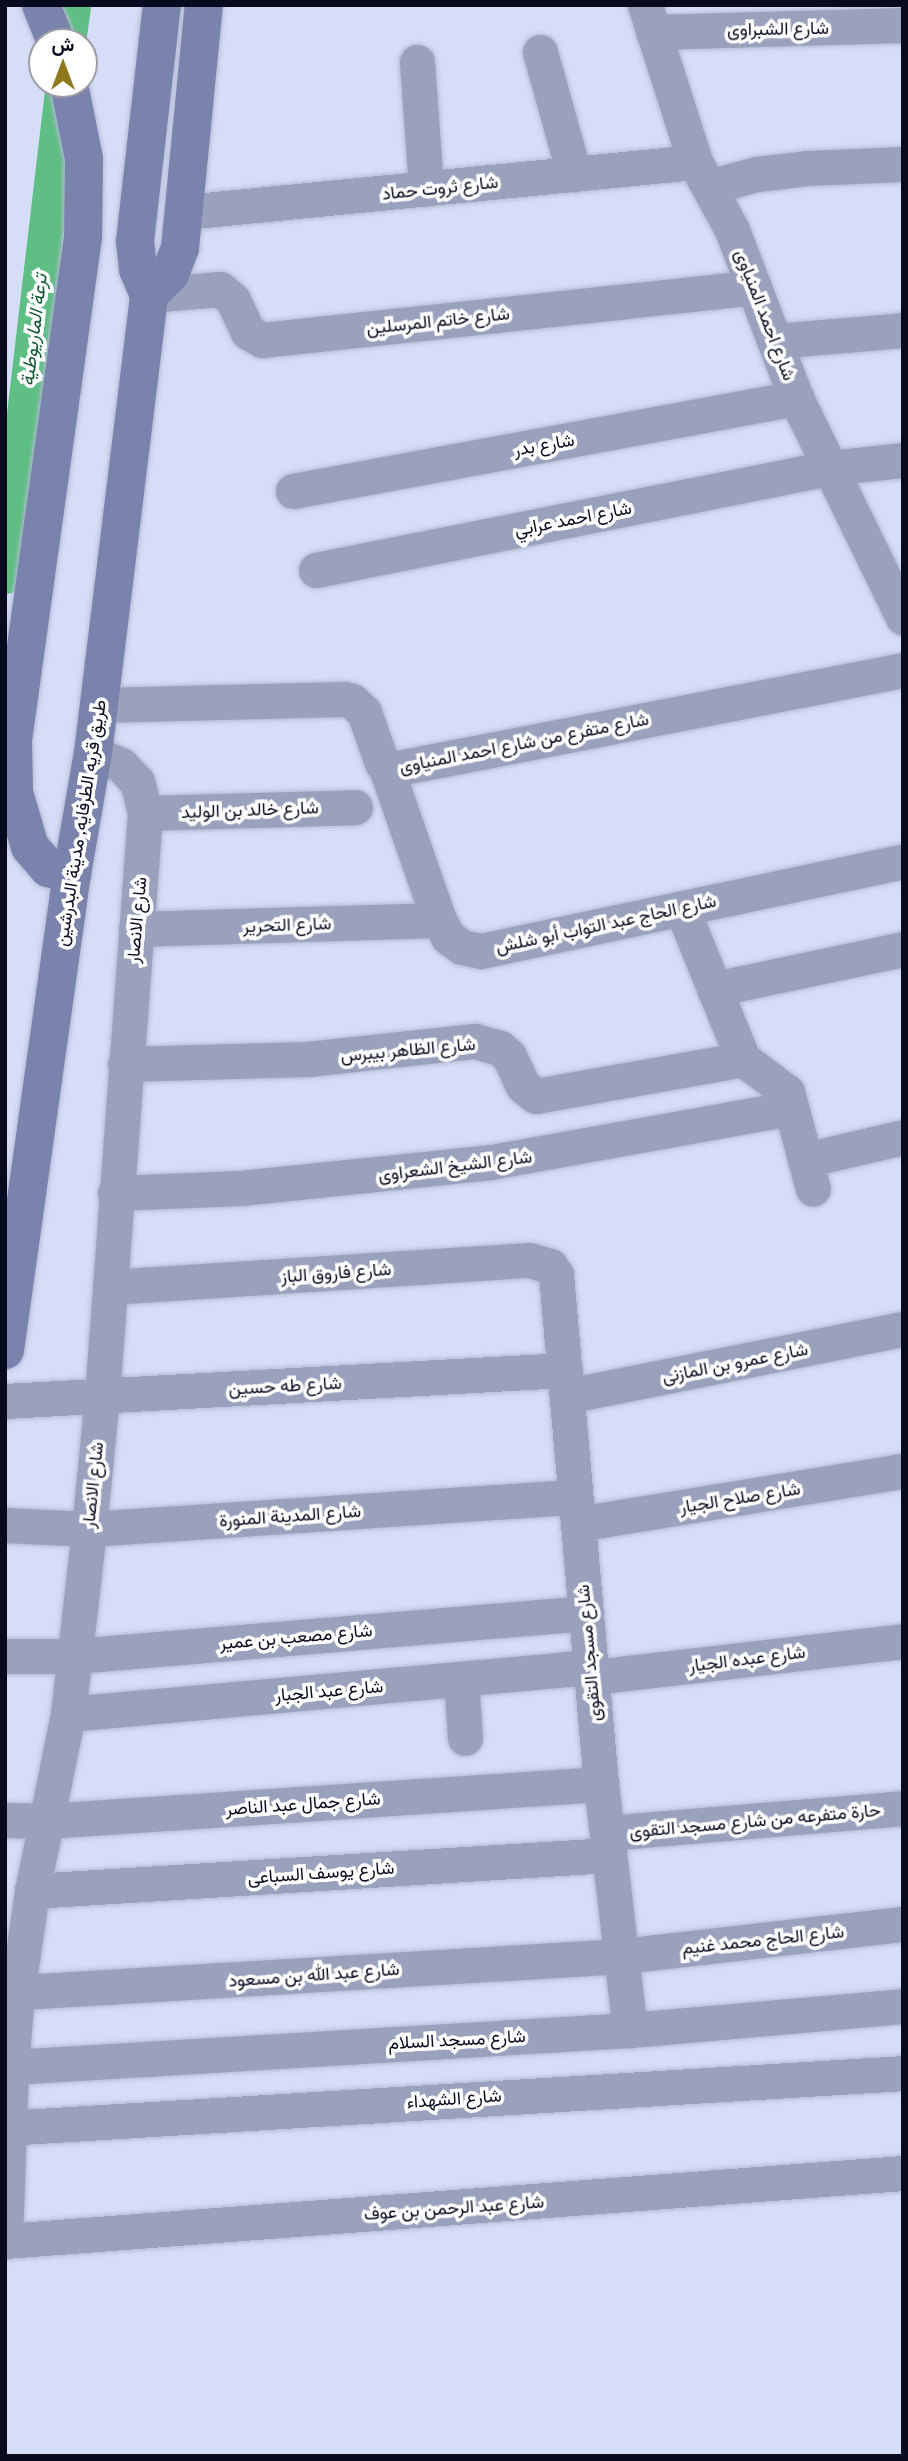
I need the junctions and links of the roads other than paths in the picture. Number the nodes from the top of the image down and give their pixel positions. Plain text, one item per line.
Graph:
1 (41, 5) edge
2 (162, 5) edge
3 (204, 5) edge
4 (649, 19) edge
5 (903, 25) edge
6 (50, 28) edge
7 (540, 52) dead end
8 (417, 62) dead end
9 (72, 98) edge
10 (903, 164) edge
11 (574, 174) junction
12 (702, 174) junction
13 (426, 189) junction
14 (185, 212) junction
15 (754, 286) junction
16 (149, 295) junction
17 (903, 330) edge
18 (775, 341) junction
19 (796, 398) junction
20 (903, 460) edge
21 (830, 468) junction
22 (292, 491) dead end
23 (316, 570) dead end
24 (903, 617) edge
25 (903, 670) edge
26 (99, 705) junction
27 (93, 753) junction
28 (386, 768) junction
29 (355, 807) dead end
30 (145, 813) junction
31 (903, 861) edge
32 (72, 874) junction
33 (682, 909) junction
34 (439, 920) junction
35 (136, 929) junction
36 (903, 949) edge
37 (713, 989) junction
38 (744, 1059) junction
39 (125, 1064) junction
40 (791, 1108) junction
41 (903, 1137) edge
42 (115, 1193) junction
43 (556, 1275) joint
44 (110, 1287) junction
45 (903, 1329) edge
46 (5, 1350) edge
47 (566, 1383) junction
48 (102, 1396) junction
49 (5, 1401) edge
50 (903, 1471) edge
51 (577, 1511) junction
52 (5, 1525) edge
53 (89, 1530) junction
54 (586, 1612) junction
55 (903, 1641) edge
56 (5, 1656) edge
57 (75, 1656) junction
58 (591, 1672) junction
59 (461, 1679) junction
60 (68, 1714) junction
61 (465, 1738) dead end
62 (601, 1784) junction
63 (903, 1808) edge
64 (5, 1820) edge
65 (46, 1821) junction
66 (608, 1844) junction
67 (32, 1891) junction
68 (903, 1924) edge
69 (622, 1956) junction
70 (11, 1994) edge
71 (903, 2006) edge
72 (630, 2030) junction
73 (10, 2067) junction
74 (903, 2073) edge
75 (7, 2128) edge
76 (903, 2173) edge
77 (5, 2240) edge

1 - 6 main road
2 - 16 main road, طريق قريه الطرفايه, مدينة البدرشين
3 - 14 main road
4 - 5 street, شارع الشبراوى
4 - 12 street, شارع احمد المنياوى
7 - 11 street
8 - 13 street
9 - 32 main road
10 - 12 street, شارع ثروت حماد
11 - 12 street, شارع ثروت حماد
11 - 13 street, شارع ثروت حماد
12 - 15 street, شارع احمد المنياوى
13 - 14 street, شارع ثروت حماد
14 - 16 main road
15 - 16 street, شارع خاتم المرسلين
15 - 18 street, شارع احمد المنياوى
16 - 26 main road, طريق قريه الطرفايه, مدينة البدرشين
17 - 18 street
18 - 19 street, شارع احمد المنياوى
19 - 21 street, شارع احمد المنياوى
19 - 22 street, شارع بدر
20 - 21 street, شارع احمد عرابي
21 - 23 street, شارع احمد عرابي
21 - 24 street, شارع احمد المنياوى
25 - 28 street, شارع متفرع من شارع احمد المنياوى
26 - 27 main road, طريق قريه الطرفايه, مدينة البدرشين
26 - 28 street, شارع متفرع من شارع احمد المنياوى
27 - 30 street, شارع الانصار
27 - 32 main road, طريق قريه الطرفايه, مدينة البدرشين
28 - 34 street, شارع الحاج عبد التواب أبو شلش
29 - 30 street, شارع خالد بن الوليد
30 - 35 street, شارع الانصار
31 - 33 street, شارع الحاج عبد التواب أبو شلش
32 - 46 main road, طريق قريه الطرفايه, مدينة البدرشين
33 - 34 street, شارع الحاج عبد التواب أبو شلش
33 - 37 street
34 - 35 street, شارع التحرير
35 - 39 street, شارع الانصار
36 - 37 street
37 - 38 street
38 - 39 street, شارع الظاهر بيبرس
38 - 40 street
39 - 42 street, شارع الانصار
40 - 41 street
40 - 42 street, شارع الشيخ الشعراوى
42 - 44 street, شارع الانصار
43 - 44 street, شارع فاروق الباز
43 - 47 street, شارع مسجد التقوى
44 - 48 street, شارع الانصار
45 - 47 street, شارع عمرو بن المازنى
47 - 48 street, شارع طه حسين
47 - 51 street, شارع مسجد التقوى
48 - 49 street, شارع طه حسين
48 - 53 street, شارع الانصار
50 - 51 street, شارع صلاح الجيار
51 - 53 street, شارع المدينة المنورة
51 - 54 street, شارع مسجد التقوى
52 - 53 street, شارع المدينة المنورة
53 - 57 street, شارع الانصار
54 - 57 street, شارع مصعب بن عمير
54 - 58 street, شارع مسجد التقوى
55 - 58 street, شارع عبده الجيار
56 - 57 street, شارع مصعب بن عمير
57 - 60 street, شارع الانصار
58 - 59 street, شارع عبد الجبار
58 - 62 street, شارع مسجد التقوى
59 - 60 street, شارع عبد الجبار
59 - 61 street
60 - 65 street, شارع الانصار
62 - 65 street, شارع جمال عبد الناصر
62 - 66 street, شارع مسجد التقوى
63 - 66 street, حارة متفرعه من شارع مسجد التقوى
64 - 65 street, شارع جمال عبد الناصر
65 - 67 street, شارع الانصار
66 - 67 street, شارع يوسف السباعى
66 - 69 street, شارع مسجد التقوى
67 - 70 street, شارع الانصار
68 - 69 street, شارع الحاج محمد غنيم
69 - 70 street, شارع عبد الله بن مسعود
69 - 72 street, شارع مسجد التقوى
70 - 73 street, شارع الانصار
71 - 72 street, شارع مسجد السلام
72 - 73 street, شارع مسجد السلام
73 - 75 street, شارع الانصار
74 - 75 street, شارع الشهداء
75 - 77 street, شارع الانصار
76 - 77 street, شارع عبد الرحمن بن عوف

